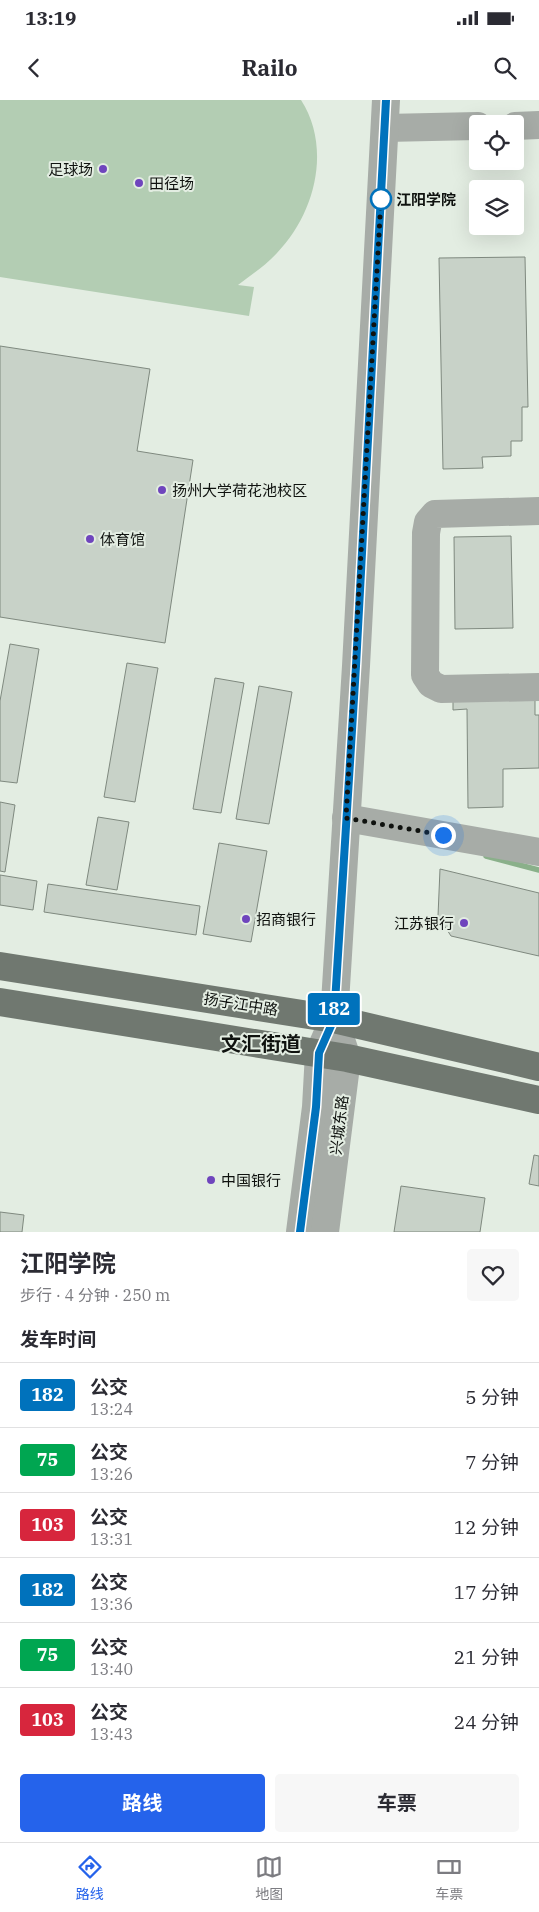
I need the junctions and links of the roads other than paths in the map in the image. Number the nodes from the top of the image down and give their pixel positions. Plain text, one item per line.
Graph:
1 (386, 100) edge
2 (539, 125) edge
3 (469, 126) edge
4 (524, 126) edge
5 (385, 128) junction
6 (539, 511) edge
7 (539, 687) edge
8 (346, 818) junction
9 (539, 852) edge
10 (0, 966) edge
11 (0, 1002) edge
12 (334, 1019) junction
13 (319, 1053) junction
14 (347, 1058) junction
15 (539, 1066) edge
16 (539, 1100) edge
17 (300, 1232) edge
18 (325, 1232) edge

1 - 5 street, 兴城东路
2 - 4 street
3 - 5 street
5 - 8 street, 兴城东路
6 - 7 street
8 - 9 street
8 - 12 street, 兴城东路
10 - 12 main road, 扬子江中路
11 - 13 main road
12 - 13 street, 兴城东路
12 - 14 street, 兴城东路
12 - 15 main road, 扬子江中路
13 - 14 main road
13 - 17 street, 兴城东路
14 - 16 main road
14 - 18 street, 兴城东路

